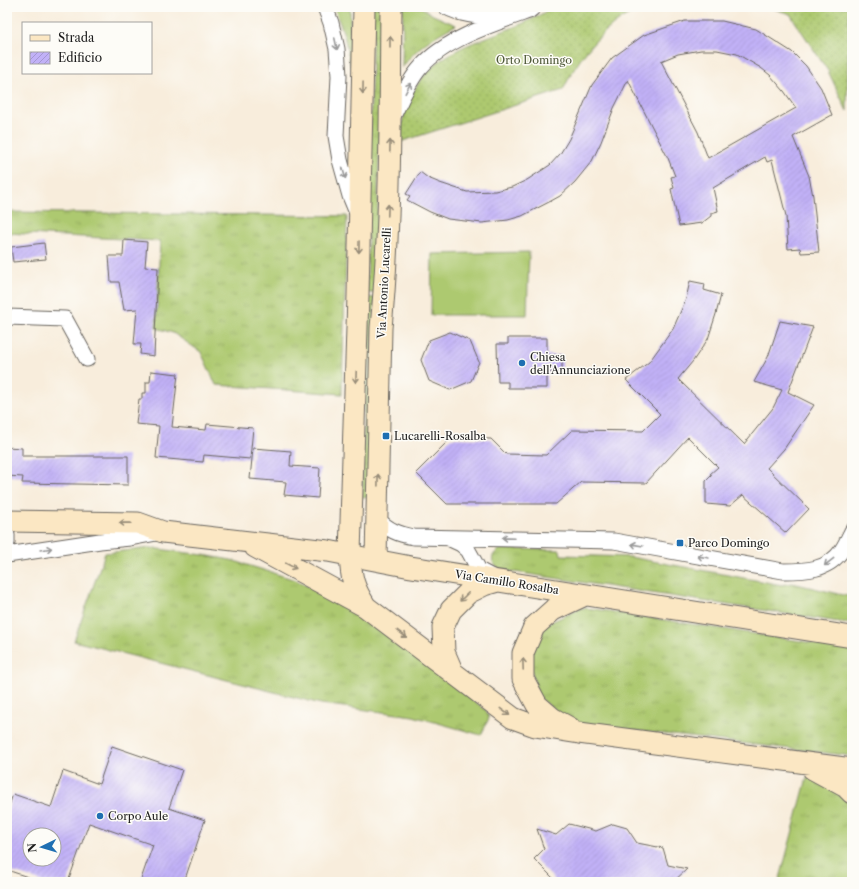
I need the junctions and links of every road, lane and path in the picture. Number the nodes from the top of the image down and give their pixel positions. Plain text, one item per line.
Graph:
1 (325, 7) edge
2 (364, 7) edge
3 (391, 7) edge
4 (446, 7) edge
5 (534, 7) edge
6 (509, 18) junction
7 (390, 123) junction
8 (360, 219) junction
9 (7, 317) edge
10 (87, 359) dead end
11 (352, 506) junction
12 (377, 512) junction
13 (7, 521) edge
14 (852, 531) edge
15 (163, 532) junction
16 (7, 534) edge
17 (444, 537) junction
18 (244, 541) junction
19 (7, 543) edge
20 (350, 554) junction
21 (7, 555) edge
22 (376, 559) junction
23 (499, 581) junction
24 (585, 595) junction
25 (366, 607) junction
26 (852, 637) edge
27 (453, 673) junction
28 (579, 733) junction
29 (803, 764) junction
30 (852, 769) edge
31 (852, 793) edge

1 -> 8 street
2 -> 8 street
7 -> 3 street, Via Antonio Lucarelli
4 - 6 street
5 - 6 street
7 -> 6 street
12 -> 7 street, Via Antonio Lucarelli
8 -> 11 street
9 - 10 street
11 - 12 street
11 - 20 street
12 - 17 street
12 - 22 street, Via Antonio Lucarelli
15 -> 13 street, Via Camillo Rosalba
14 -> 17 street
15 - 18 street, Via Camillo Rosalba
21 -> 15 street
16 - 19 street
17 - 23 street
18 - 20 street, Via Camillo Rosalba
18 -> 25 street
20 - 22 street, Via Camillo Rosalba
20 - 25 street
22 - 23 street, Via Camillo Rosalba
23 - 24 street, Via Camillo Rosalba
23 -> 27 street
24 - 26 street, Via Camillo Rosalba
28 -> 24 street
25 -> 27 street
27 -> 28 street
28 - 29 street
29 - 30 street
29 - 31 street

